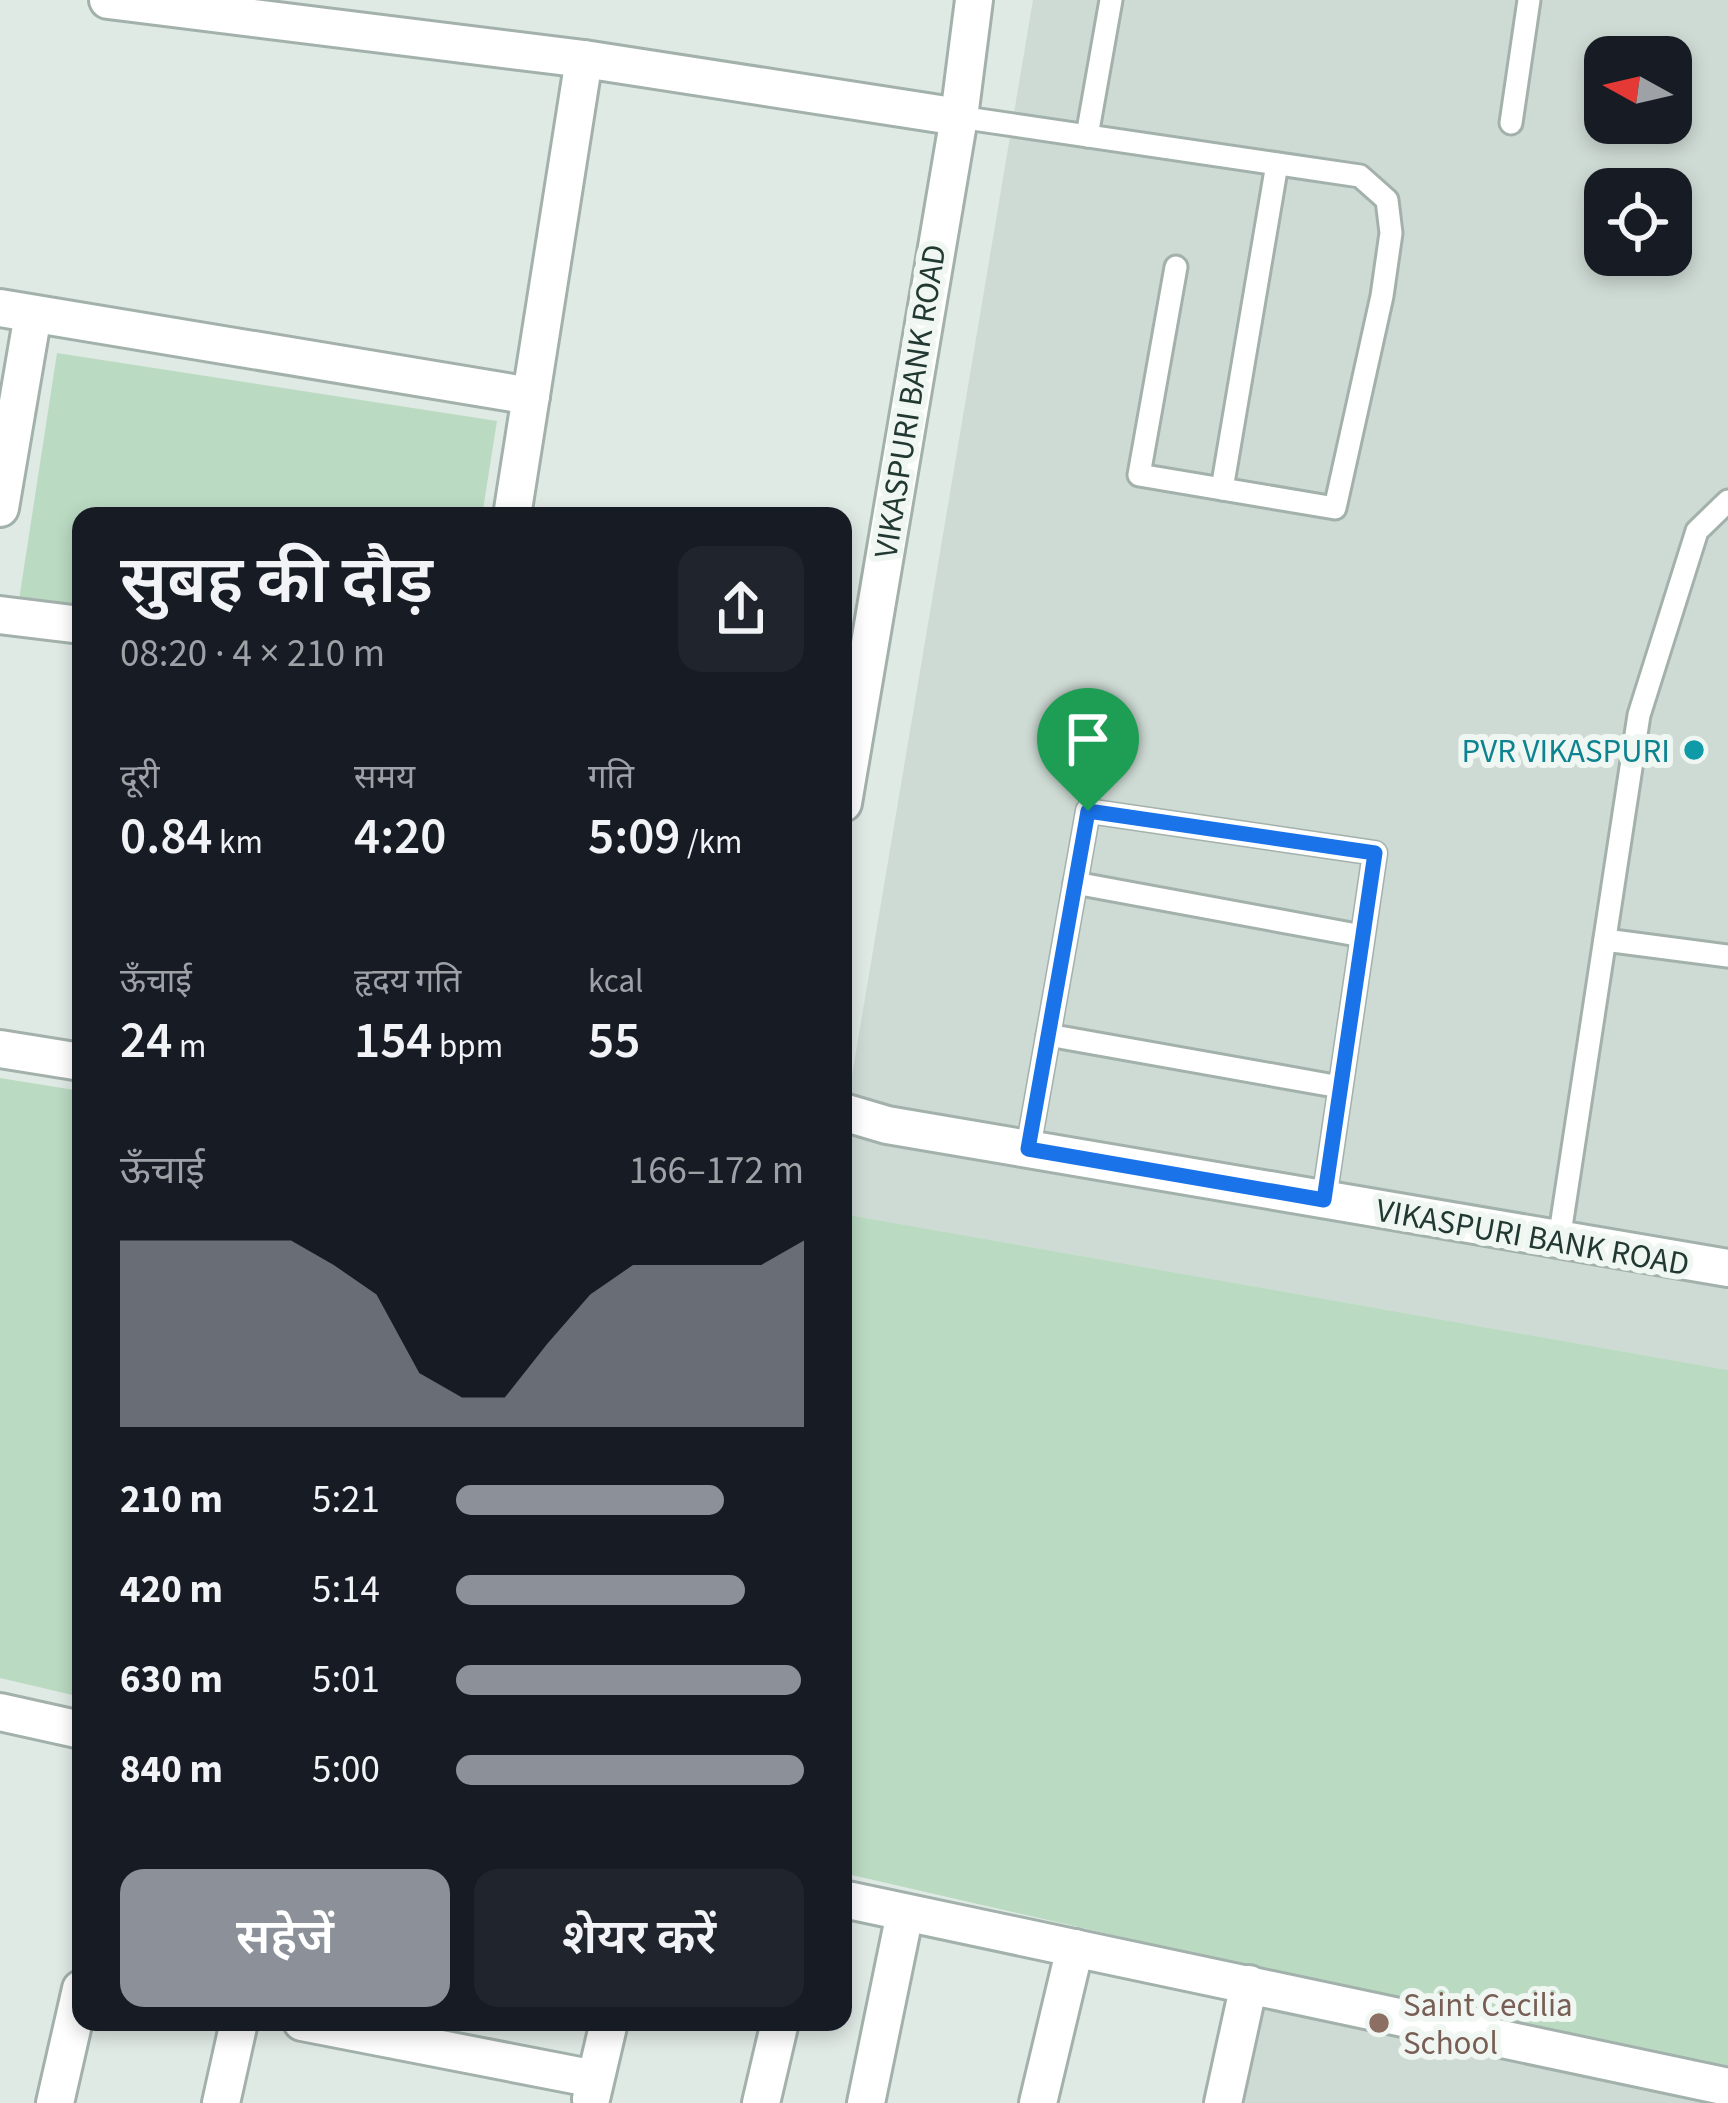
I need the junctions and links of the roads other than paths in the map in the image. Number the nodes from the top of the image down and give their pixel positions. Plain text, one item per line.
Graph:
1 (108, 0) edge
2 (974, 0) edge
3 (1112, 0) edge
4 (1529, 0) edge
5 (584, 58) junction
6 (958, 117) junction
7 (1511, 123) dead end
8 (1087, 136) junction
9 (1277, 164) junction
10 (1176, 268) dead end
11 (17, 311) edge
12 (531, 397) junction
13 (1222, 489) junction
14 (1728, 501) edge
15 (513, 507) edge
16 (0, 508) edge
17 (0, 615) edge
18 (72, 624) edge
19 (852, 748) edge
20 (1075, 883) junction
21 (1362, 936) junction
22 (1605, 940) junction
23 (1728, 956) edge
24 (1048, 1035) junction
25 (0, 1049) edge
26 (72, 1061) edge
27 (1340, 1088) junction
28 (852, 1115) edge
29 (1028, 1149) junction
30 (1324, 1200) junction
31 (1559, 1240) junction
32 (1728, 1268) edge
33 (0, 1712) edge
34 (72, 1728) edge
35 (852, 1900) edge
36 (905, 1912) junction
37 (1075, 1948) junction
38 (1249, 1984) junction
39 (72, 2028) edge
40 (237, 2031) edge
41 (340, 2031) edge
42 (607, 2031) edge
43 (778, 2031) edge
44 (1728, 2087) edge
45 (593, 2091) edge
46 (55, 2103) edge
47 (221, 2103) edge
48 (761, 2103) edge
49 (866, 2103) edge
50 (1038, 2103) edge
51 (1223, 2103) edge

1 - 5 street
2 - 6 street, VIKASPURI BANK ROAD
3 - 8 lane
4 - 7 lane
5 - 6 street
5 - 12 street
6 - 8 lane
6 - 19 street, VIKASPURI BANK ROAD
8 - 9 lane
9 - 13 lane
9 - 13 lane
10 - 13 lane
11 - 12 street
11 - 16 street
12 - 15 street
14 - 22 lane
17 - 18 street
20 - 21 lane
20 - 21 lane
20 - 24 lane
21 - 27 lane
22 - 23 lane
22 - 31 lane
24 - 27 lane
24 - 29 lane
25 - 26 street
27 - 30 lane
28 - 29 street, VIKASPURI BANK ROAD
29 - 30 street, VIKASPURI BANK ROAD
30 - 31 street, VIKASPURI BANK ROAD
31 - 32 street, VIKASPURI BANK ROAD
33 - 34 street
35 - 36 street
36 - 37 street
36 - 49 street
37 - 38 street
37 - 50 street
38 - 44 street
38 - 51 street
39 - 46 street
40 - 47 street
41 - 45 street
42 - 45 street
43 - 48 street

